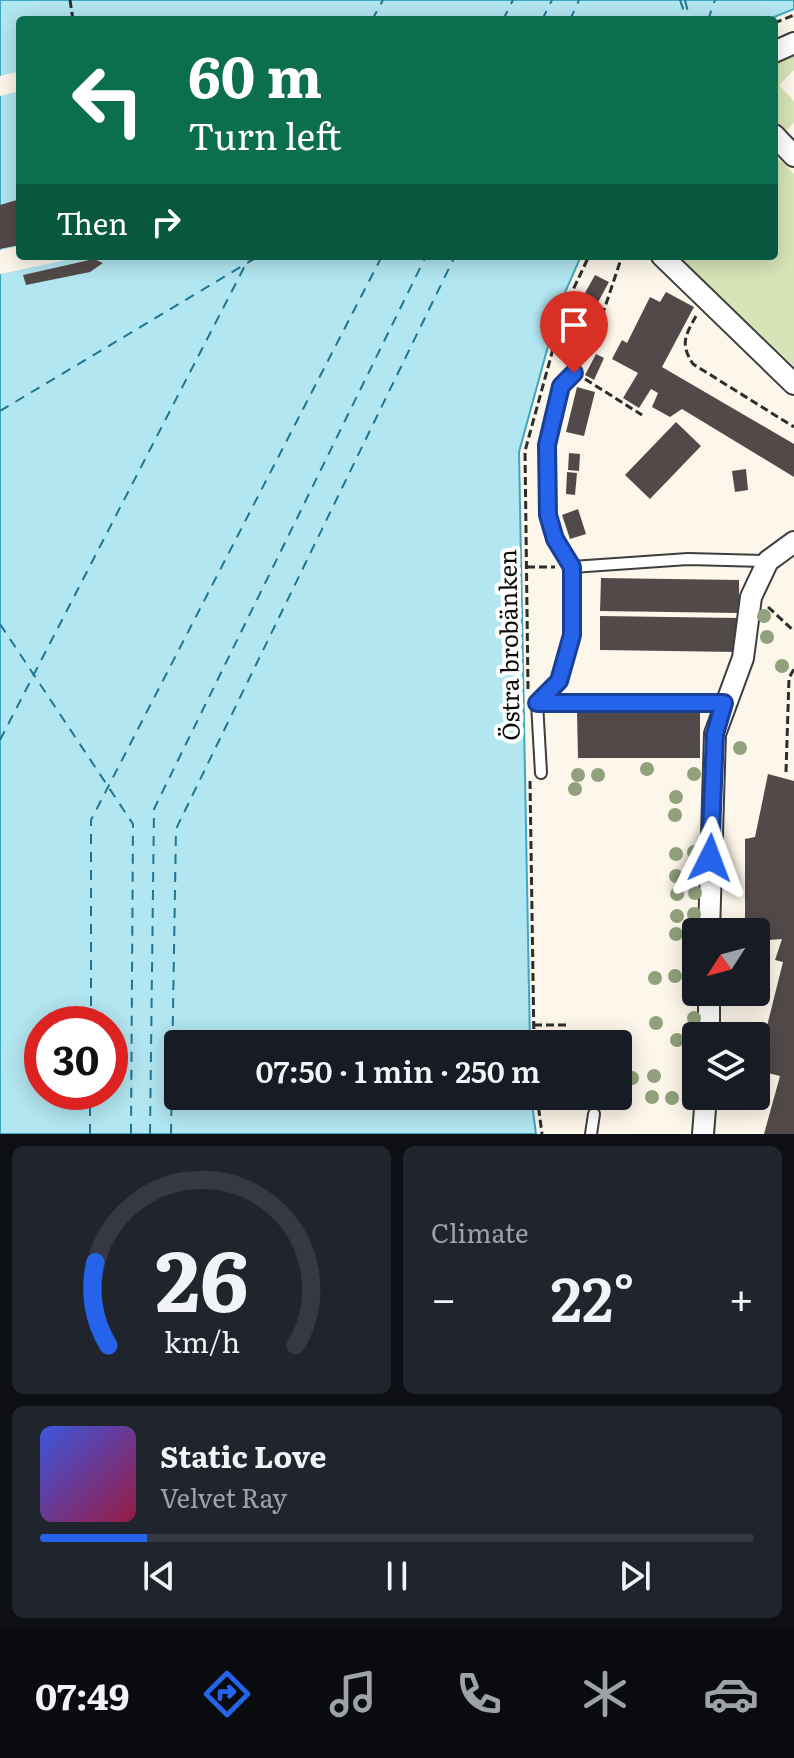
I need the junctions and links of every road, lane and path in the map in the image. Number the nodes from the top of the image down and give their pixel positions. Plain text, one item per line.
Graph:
1 (778, 139) edge
2 (794, 156) edge
3 (587, 260) edge
4 (621, 260) edge
5 (666, 260) edge
6 (705, 300) junction
7 (574, 373) joint
8 (586, 380) dead end
9 (794, 384) edge
10 (642, 415) dead end
11 (794, 427) edge
12 (794, 542) edge
13 (768, 561) junction
14 (527, 567) junction
15 (572, 567) junction
16 (751, 597) junction
17 (794, 631) edge
18 (794, 669) edge
19 (533, 703) junction
20 (724, 703) junction
21 (786, 772) dead end
22 (541, 773) dead end
23 (530, 779) dead end
24 (709, 918) edge
25 (534, 1025) junction
26 (566, 1025) dead end
27 (534, 1030) edge
28 (539, 1110) edge
29 (705, 1110) edge
30 (594, 1114) dead end
31 (542, 1134) edge
32 (591, 1134) edge
33 (703, 1134) edge

1 - 2 street
3 - 14 path, Östra brobänken
4 - 7 path
5 - 6 street
6 - 9 street
6 - 11 path
7 - 15 lane
8 - 10 path
12 - 13 street
13 - 15 lane
13 - 16 street
14 - 15 path
14 - 19 path, Östra brobänken
15 - 19 lane
16 - 17 path
16 - 20 street
18 - 21 path
19 - 20 lane
19 - 22 lane
20 - 24 street
23 - 25 path
25 - 26 path
25 - 27 path
28 - 31 path
29 - 33 street
30 - 32 lane

